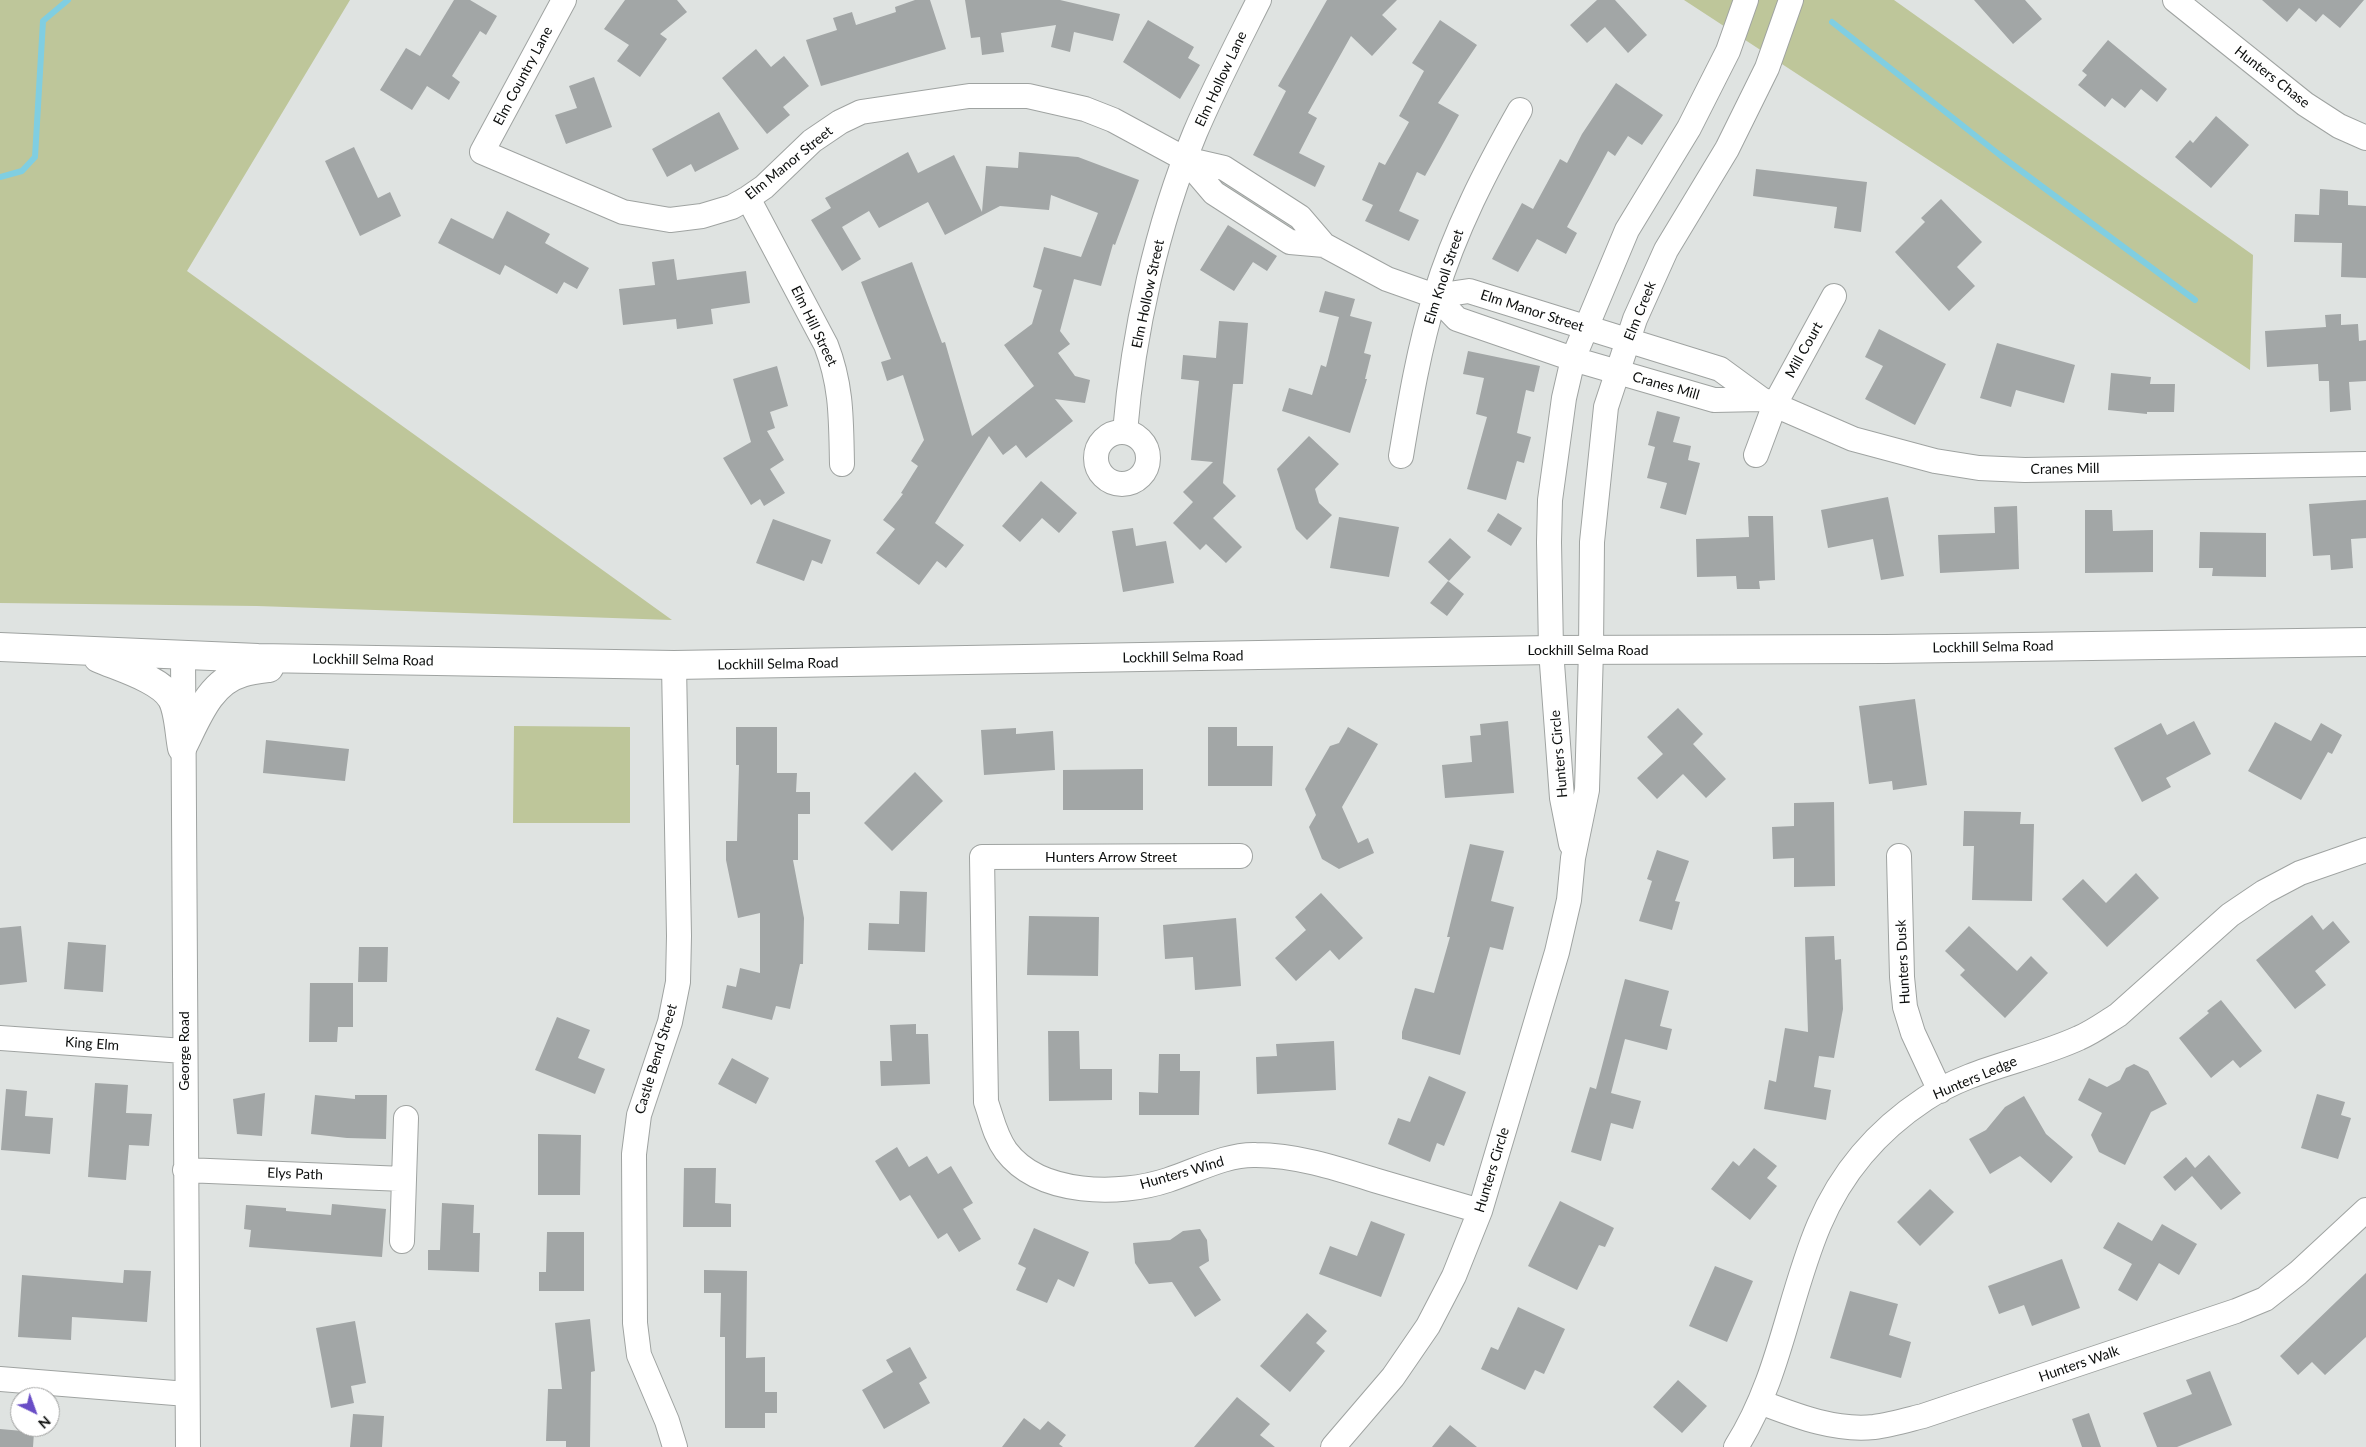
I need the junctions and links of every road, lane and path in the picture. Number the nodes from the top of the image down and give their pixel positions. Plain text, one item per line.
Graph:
1 (564, 0) edge
2 (1260, 0) edge
3 (1746, 0) edge
4 (1791, 0) edge
5 (2183, 2) edge
6 (1520, 110) dead end
7 (2366, 138) edge
8 (482, 152) joint
9 (1185, 159) junction
10 (748, 198) junction
11 (1435, 296) junction
12 (1834, 296) dead end
13 (1585, 329) junction
14 (1628, 339) junction
15 (1573, 358) junction
16 (1616, 372) junction
17 (1768, 402) junction
18 (1125, 432) dead end
19 (1401, 456) dead end
20 (1756, 456) dead end
21 (842, 464) dead end
22 (2366, 464) edge
23 (2366, 642) edge
24 (0, 647) edge
25 (1551, 650) junction
26 (1591, 650) junction
27 (78, 651) junction
28 (183, 655) junction
29 (315, 660) junction
30 (674, 665) junction
31 (182, 748) junction
32 (2366, 850) edge
33 (1240, 856) dead end
34 (1899, 856) dead end
35 (982, 857) joint
36 (1573, 858) junction
37 (0, 1038) edge
38 (184, 1051) junction
39 (1940, 1091) junction
40 (406, 1118) dead end
41 (185, 1170) junction
42 (404, 1179) junction
43 (2366, 1210) edge
44 (1480, 1211) junction
45 (402, 1241) dead end
46 (0, 1380) edge
47 (188, 1394) junction
48 (1760, 1402) junction
49 (188, 1447) edge
50 (675, 1447) edge
51 (1334, 1447) edge
52 (1736, 1447) edge

1 - 8 street, Elm Country Lane
2 - 9 street, Elm Hollow Lane
3 - 13 street
4 - 14 street, Elm Creek
5 - 7 street, Hunters Chase
6 - 11 street, Elm Knoll Street
8 - 10 street, Elm Manor Street
9 - 10 street, Elm Manor Street
9 - 11 street, Elm Manor Street
9 - 18 street, Elm Hollow Street
10 - 21 street, Elm Hill Street
11 - 13 street, Elm Manor Street
11 - 15 street, Elm Manor Street
11 - 19 street, Elm Knoll Street
12 - 17 street, Mill Court
13 - 14 street, Elm Manor Street
13 - 15 street
14 - 16 street, Elm Creek
14 - 17 street, Cranes Mill
15 - 16 street, Cranes Mill
15 - 25 street
16 - 17 street, Cranes Mill
16 - 26 street, Elm Creek
17 - 20 street
17 - 22 street, Cranes Mill
23 - 26 main road, Lockhill Selma Road
24 - 27 main road, Lockhill Selma Road
25 - 26 main road, Lockhill Selma Road
25 - 30 main road, Lockhill Selma Road
25 - 36 street, Hunters Circle
26 - 36 street, Hunters Circle
27 - 28 main road, Lockhill Selma Road
27 - 31 main road
28 - 29 main road, Lockhill Selma Road
28 - 31 street, George Road
29 - 30 main road, Lockhill Selma Road
29 - 31 main road
30 - 50 street, Castle Bend Street
31 - 38 street, George Road
32 - 39 street, Hunters Ledge
33 - 35 street, Hunters Arrow Street
34 - 39 street, Hunters Dusk
35 - 44 street, Hunters Wind
36 - 44 street, Hunters Circle
37 - 38 street, King Elm
38 - 41 street, George Road
39 - 48 street, Hunters Ledge
40 - 42 street
41 - 42 street, Elys Path
41 - 47 street, George Road
42 - 45 street
43 - 48 street, Hunters Walk
44 - 51 street, Hunters Circle
46 - 47 street
47 - 49 street, George Road
48 - 52 street, Hunters Ledge

